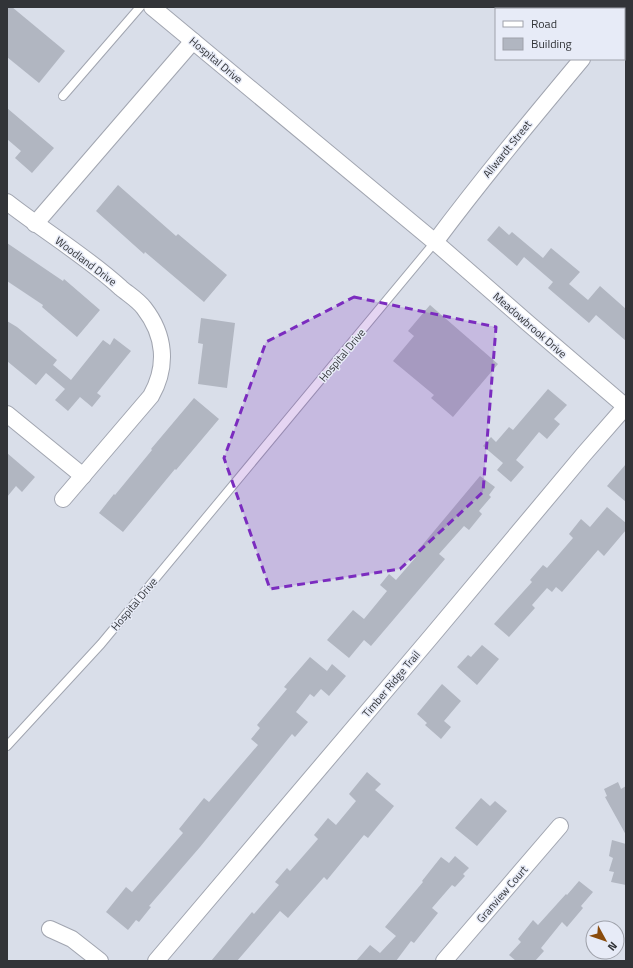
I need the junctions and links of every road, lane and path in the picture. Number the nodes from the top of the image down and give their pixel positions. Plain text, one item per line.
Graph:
1 (140, 7) edge
2 (152, 7) edge
3 (193, 41) junction
4 (581, 60) edge
5 (63, 96) dead end
6 (7, 202) edge
7 (35, 224) junction
8 (435, 242) junction
9 (626, 406) edge
10 (7, 414) edge
11 (84, 476) junction
12 (63, 499) dead end
13 (7, 746) edge
14 (560, 826) dead end
15 (50, 929) dead end
16 (100, 961) edge
17 (156, 961) edge
18 (444, 961) edge

1 - 5 lane
2 - 3 street, Hospital Drive
3 - 7 street
3 - 8 street, Hospital Drive
4 - 8 street, Allwardt Street
6 - 7 street, Woodland Drive
7 - 11 street, Woodland Drive
8 - 9 street, Meadowbrook Drive
8 - 13 lane, Hospital Drive
9 - 17 street, Timber Ridge Trail
10 - 11 street
11 - 12 street, Woodland Drive
14 - 18 street, Granview Court
15 - 16 street

